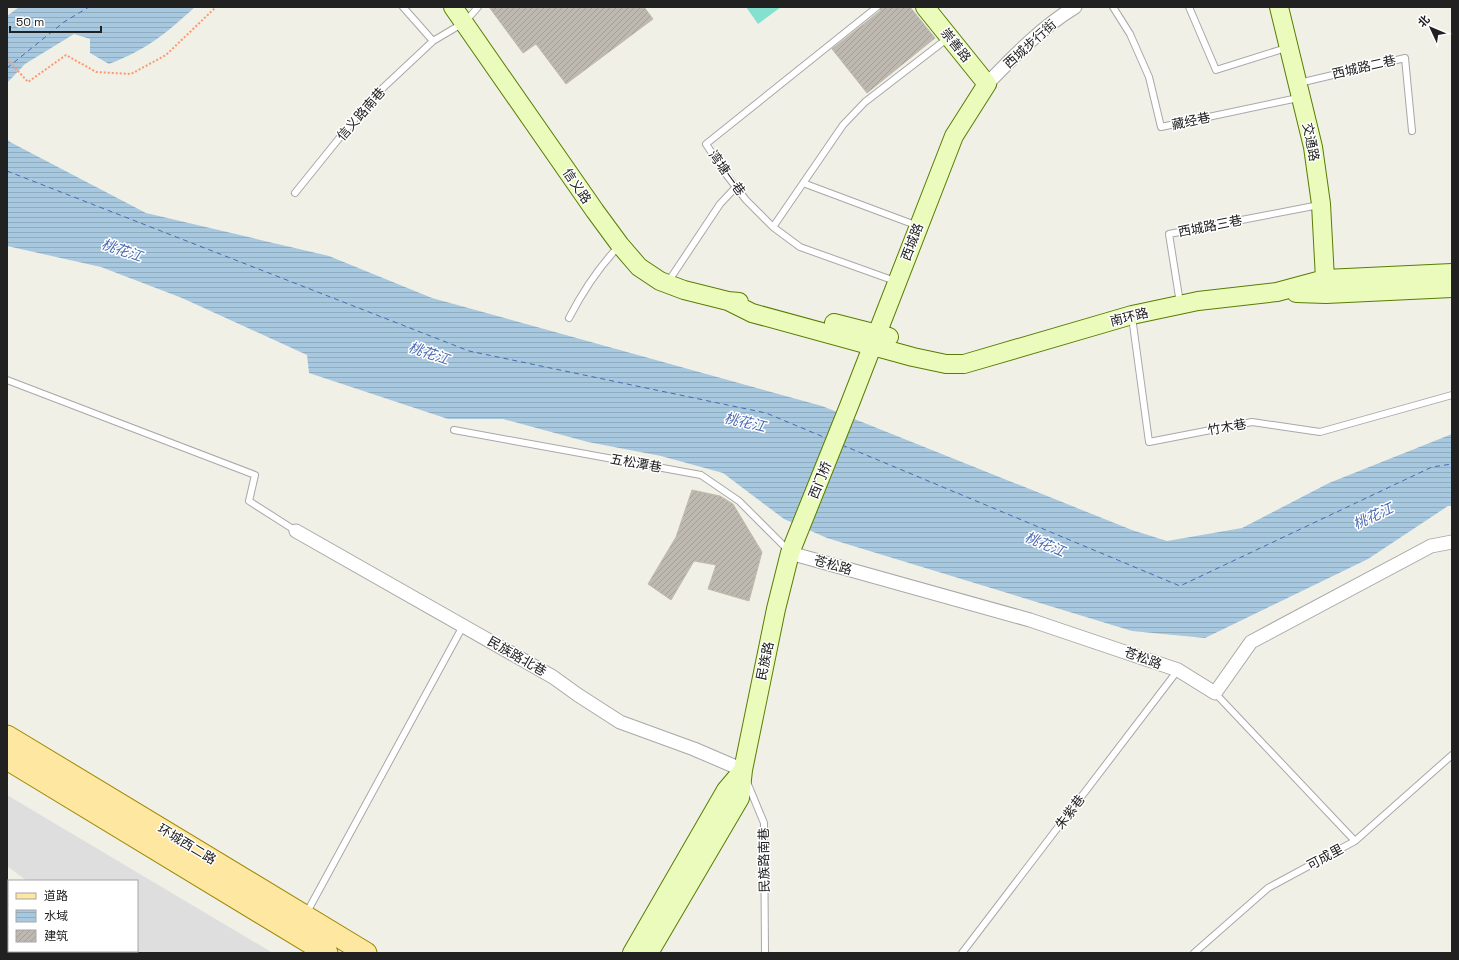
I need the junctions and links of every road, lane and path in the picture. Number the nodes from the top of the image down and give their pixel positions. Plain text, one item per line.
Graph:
1 (216, 7) edge
2 (403, 7) edge
3 (453, 7) edge
4 (478, 7) edge
5 (877, 7) edge
6 (925, 7) edge
7 (1075, 7) edge
8 (1113, 7) edge
9 (1189, 7) edge
10 (1279, 7) edge
11 (1061, 10) edge
12 (465, 22) junction
13 (949, 37) junction
14 (433, 40) junction
15 (1290, 46) junction
16 (7, 59) edge
17 (987, 84) junction
18 (1300, 90) junction
19 (1412, 131) dead end
20 (803, 183) junction
21 (735, 188) junction
22 (295, 193) dead end
23 (1321, 204) junction
24 (918, 226) junction
25 (773, 227) junction
26 (620, 245) junction
27 (1452, 273) edge
28 (1325, 279) junction
29 (897, 282) junction
30 (667, 284) junction
31 (1452, 288) edge
32 (1277, 292) junction
33 (1180, 305) junction
34 (1132, 315) junction
35 (569, 318) dead end
36 (875, 339) junction
37 (7, 380) edge
38 (1452, 394) edge
39 (849, 406) joint
40 (454, 430) dead end
41 (296, 531) joint
42 (1452, 542) edge
43 (790, 553) junction
44 (463, 626) junction
45 (1178, 670) junction
46 (1215, 693) junction
47 (7, 736) edge
48 (1452, 754) edge
49 (7, 759) edge
50 (743, 770) junction
51 (1355, 841) junction
52 (305, 915) junction
53 (327, 953) edge
54 (366, 953) edge
55 (632, 953) edge
56 (649, 953) edge
57 (765, 953) edge
58 (962, 953) edge
59 (1194, 953) edge

1 - 16 path
2 - 14 lane
3 - 12 main road, 信义路
4 - 12 lane, 信义路南巷
5 - 21 lane, 湾塘一巷
6 - 13 main road, 崇善路
7 - 11 street, 西城步行街
8 - 18 lane, 藏经巷
9 - 15 lane
10 - 15 main road, 交通路
11 - 17 street, 西城步行街
12 - 14 lane, 信义路南巷
12 - 26 main road, 信义路
13 - 17 main road, 崇善路
13 - 20 lane
14 - 22 lane, 信义路南巷
15 - 18 main road, 交通路
17 - 24 main road, 西城路
18 - 19 lane, 西城路二巷
18 - 23 main road, 交通路
20 - 24 lane
20 - 25 lane
21 - 25 lane, 湾塘一巷
21 - 30 lane
23 - 28 main road, 交通路
23 - 33 lane, 西城路三巷
24 - 29 main road, 西城路
25 - 29 lane, 湾塘一巷
26 - 30 main road, 信义路
26 - 35 lane
27 - 28 main road, 南环路
28 - 32 main road, 南环路
29 - 36 main road, 西城路
30 - 36 main road, 信义路
31 - 32 main road, 南环路
32 - 33 main road, 南环路
33 - 34 main road, 南环路
34 - 36 main road, 南环路
34 - 38 lane, 竹木巷
36 - 39 main road, 西城路
37 - 41 lane
39 - 43 main road, 西门桥
40 - 43 lane, 五松潭巷
41 - 44 street, 民族路北巷
42 - 46 street
43 - 45 street, 苍松路
43 - 50 main road, 民族路
44 - 50 street, 民族路北巷
44 - 52 lane
45 - 46 street, 苍松路
45 - 58 lane, 朱紫巷
46 - 51 lane
47 - 52 main road, 环城西二路
48 - 51 lane, 可成里
49 - 53 main road, 环城西二路
50 - 55 main road, 民族路
50 - 56 main road, 民族路
50 - 57 lane, 民族路南巷
51 - 59 lane, 可成里
52 - 54 main road, 环城西二路

